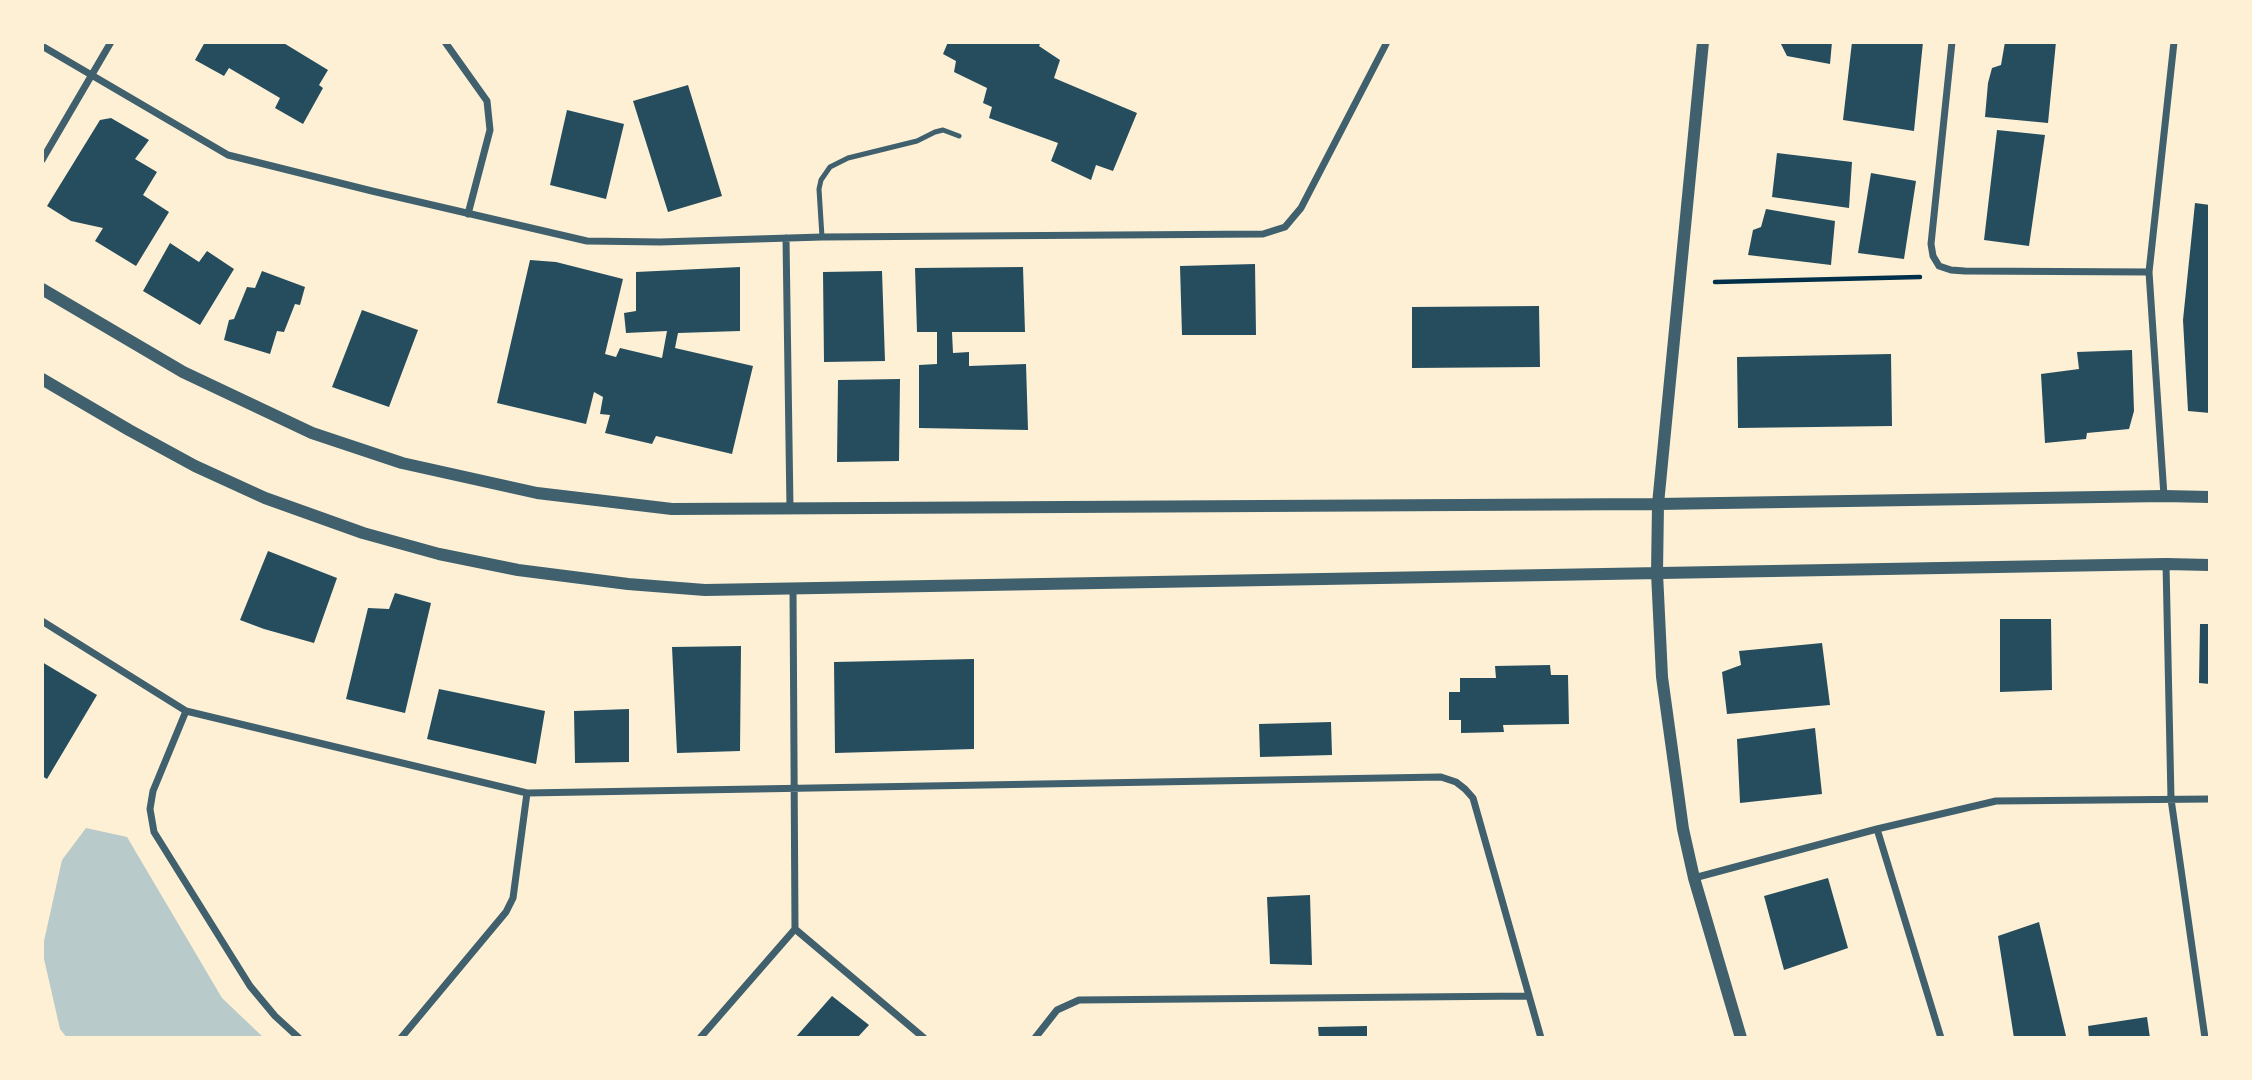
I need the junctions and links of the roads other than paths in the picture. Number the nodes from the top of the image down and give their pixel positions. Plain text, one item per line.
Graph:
1 (111, 42) edge
2 (445, 42) edge
3 (1387, 42) edge
4 (1703, 42) edge
5 (1952, 42) edge
6 (2174, 42) edge
7 (42, 46) edge
8 (92, 75) junction
9 (959, 136) dead end
10 (42, 160) edge
11 (468, 214) junction
12 (822, 237) junction
13 (786, 238) junction
14 (2149, 272) junction
15 (42, 289) edge
16 (42, 379) edge
17 (2164, 496) junction
18 (2210, 497) edge
19 (1658, 504) junction
20 (790, 509) junction
21 (2166, 564) junction
22 (2210, 565) edge
23 (1657, 573) junction
24 (793, 589) junction
25 (42, 621) edge
26 (186, 710) junction
27 (795, 787) junction
28 (527, 793) junction
29 (2171, 799) junction
30 (2210, 799) edge
31 (1877, 829) junction
32 (1694, 878) junction
33 (795, 929) junction
34 (1528, 996) junction
35 (299, 1038) edge
36 (401, 1038) edge
37 (700, 1038) edge
38 (923, 1038) edge
39 (1035, 1038) edge
40 (1541, 1038) edge
41 (1741, 1038) edge
42 (1941, 1038) edge
43 (2205, 1038) edge

1 - 8 street
2 - 11 street
3 - 12 street
4 - 19 street
5 - 14 street
6 - 14 street
7 - 8 street
8 - 10 street
8 - 11 street
9 - 12 lane
11 - 13 street
12 - 13 street
13 - 20 street
14 - 17 street
15 - 20 street
16 - 24 street
17 - 18 street
17 - 19 street
19 - 20 street
19 - 23 street
21 - 22 street
21 - 23 street
21 - 29 street
23 - 24 street
23 - 32 street
24 - 27 street
25 - 26 street
26 - 28 street
26 - 35 street
27 - 28 street
27 - 33 street
27 - 34 street
28 - 36 street
29 - 30 street
29 - 31 street
29 - 43 street
31 - 32 street
31 - 42 street
32 - 41 street
33 - 37 street
33 - 38 street
34 - 39 street
34 - 40 street

